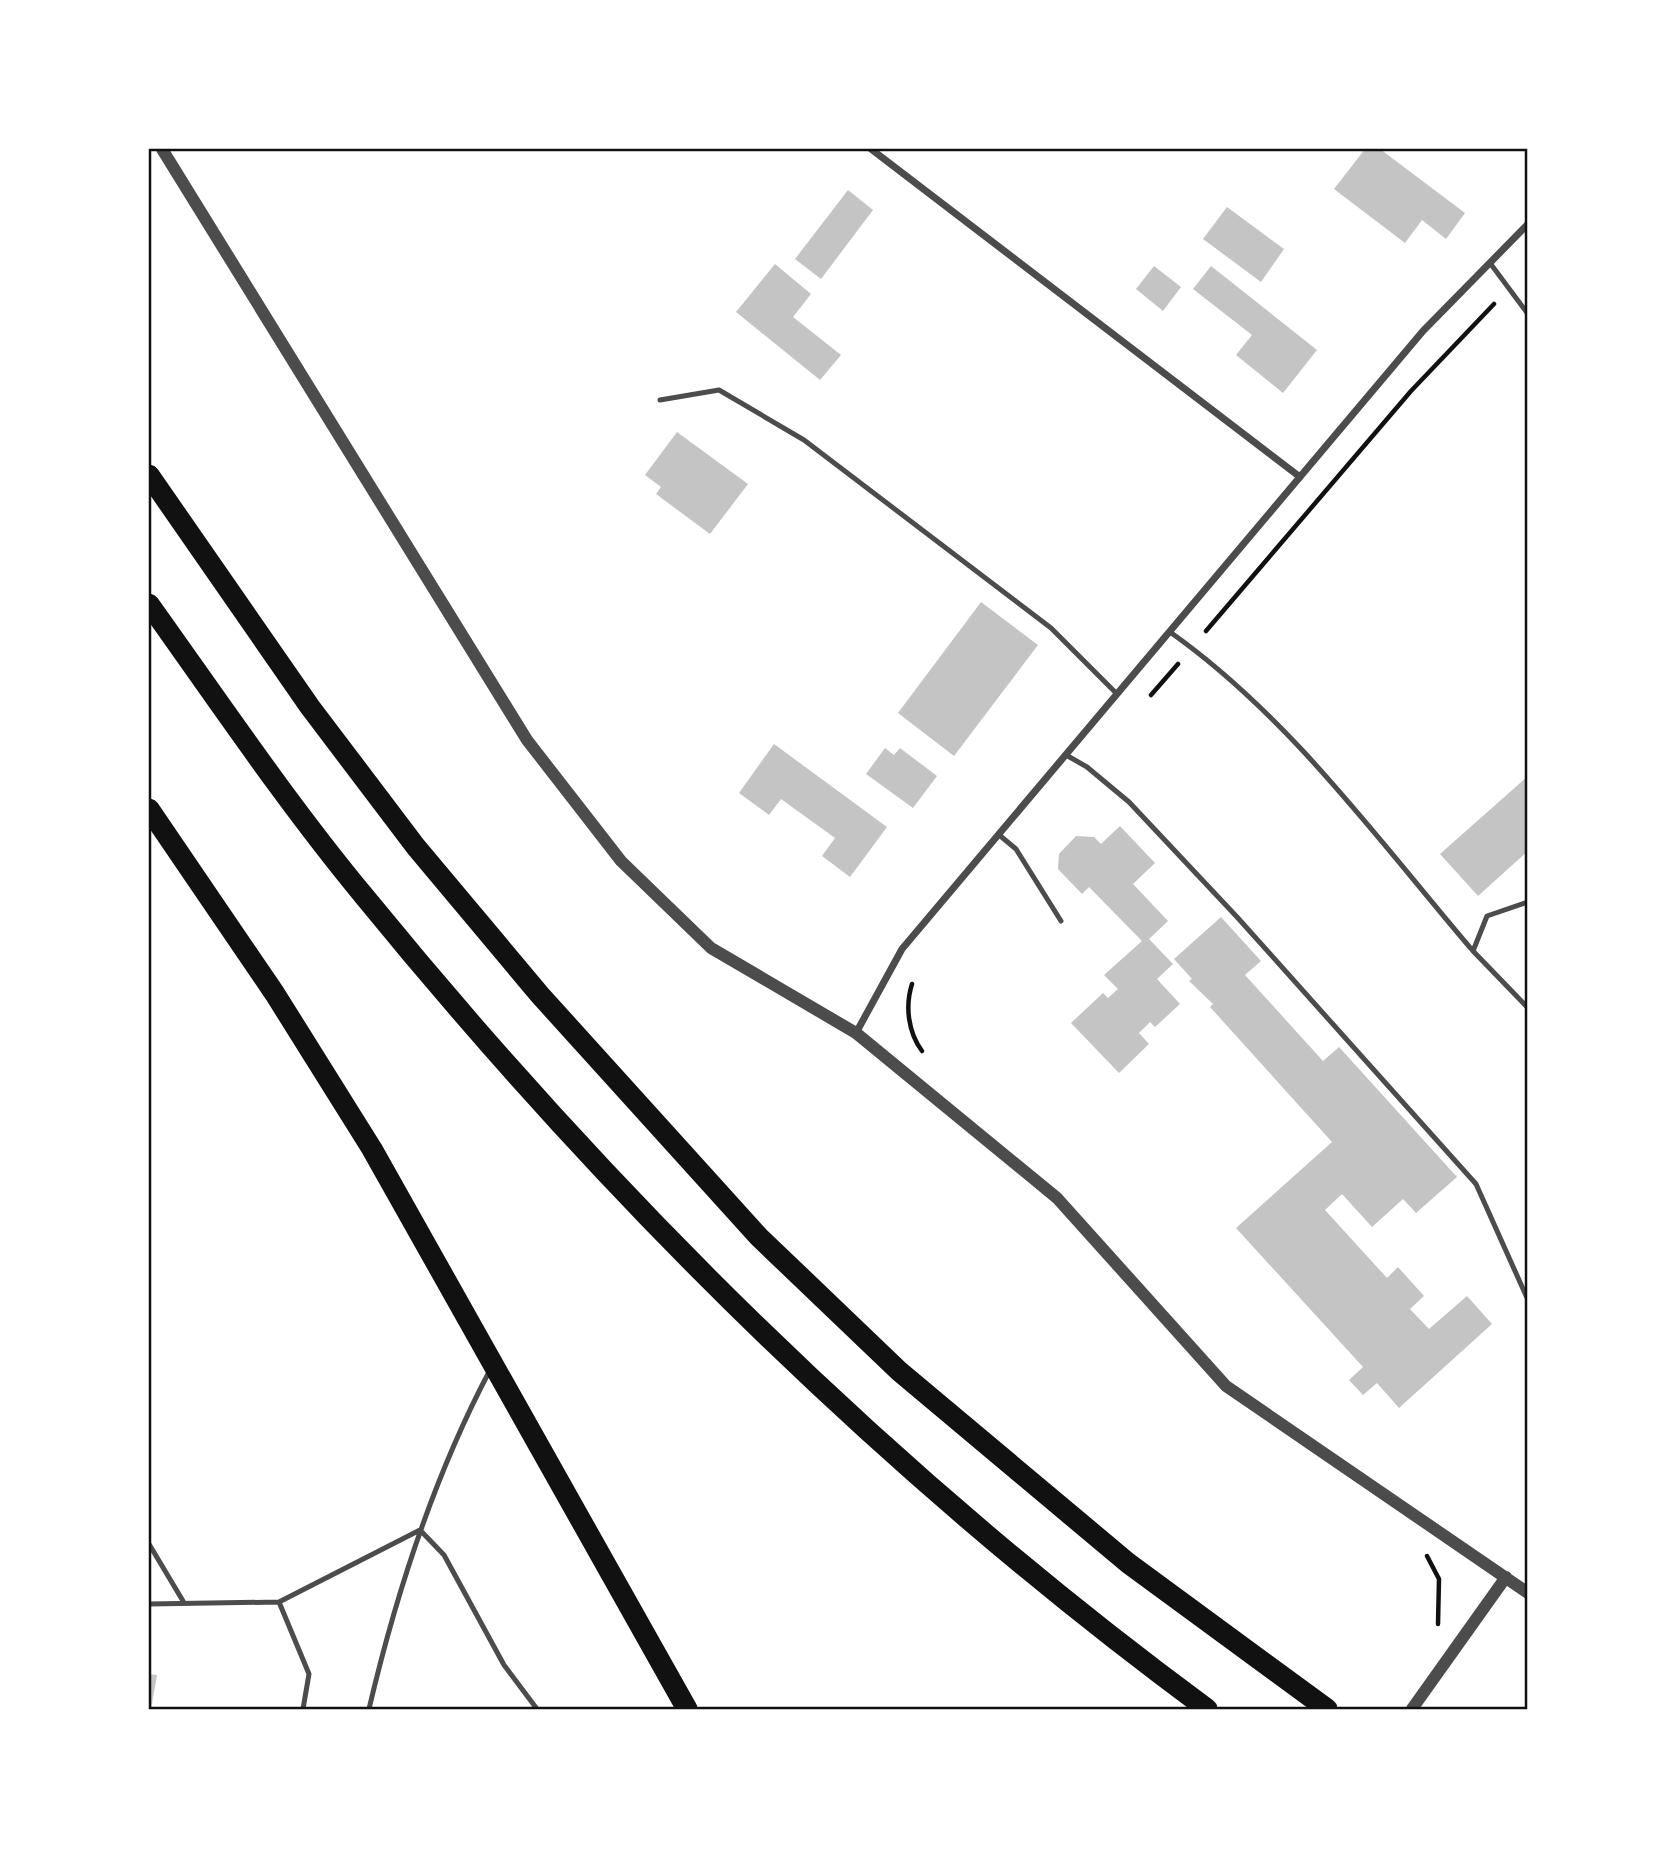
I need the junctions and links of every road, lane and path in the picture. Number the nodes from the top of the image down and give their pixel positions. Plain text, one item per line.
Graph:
1 (162, 149) edge
2 (871, 149) edge
3 (1528, 224) edge
4 (1490, 263) junction
5 (1509, 289) junction
6 (1528, 314) edge
7 (660, 401) dead end
8 (149, 475) edge
9 (1300, 477) junction
10 (149, 604) edge
11 (1170, 632) junction
12 (1192, 648) junction
13 (1117, 694) junction
14 (1149, 697) dead end
15 (1066, 755) junction
16 (149, 809) edge
17 (998, 834) junction
18 (1528, 902) edge
19 (1061, 921) dead end
20 (1473, 951) junction
21 (914, 979) dead end
22 (1528, 1007) edge
23 (856, 1033) junction
24 (928, 1060) dead end
25 (1528, 1300) edge
26 (492, 1366) junction
27 (421, 1530) junction
28 (149, 1544) edge
29 (1423, 1552) dead end
30 (1506, 1577) junction
31 (1528, 1593) edge
32 (183, 1601) junction
33 (279, 1601) junction
34 (149, 1604) edge
35 (1432, 1634) dead end
36 (303, 1709) edge
37 (369, 1709) edge
38 (537, 1709) edge
39 (687, 1709) edge
40 (1207, 1709) edge
41 (1327, 1709) edge
42 (1412, 1709) edge

1 - 23 street
2 - 9 street
3 - 4 street
4 - 5 lane
4 - 9 street
5 - 6 lane
5 - 12 path
7 - 13 lane
8 - 41 highway
9 - 11 street
10 - 40 highway
11 - 12 lane
11 - 13 street
12 - 14 path
12 - 20 lane
13 - 15 street
15 - 17 street
15 - 25 lane
16 - 26 highway
17 - 19 lane
17 - 23 street
18 - 20 lane
20 - 22 lane
21 - 24 path
23 - 30 street
26 - 27 lane
26 - 39 highway
27 - 33 lane
27 - 37 lane
27 - 38 lane
28 - 32 lane
29 - 35 path
30 - 31 street
30 - 42 street
32 - 33 lane
32 - 34 lane
33 - 36 lane

